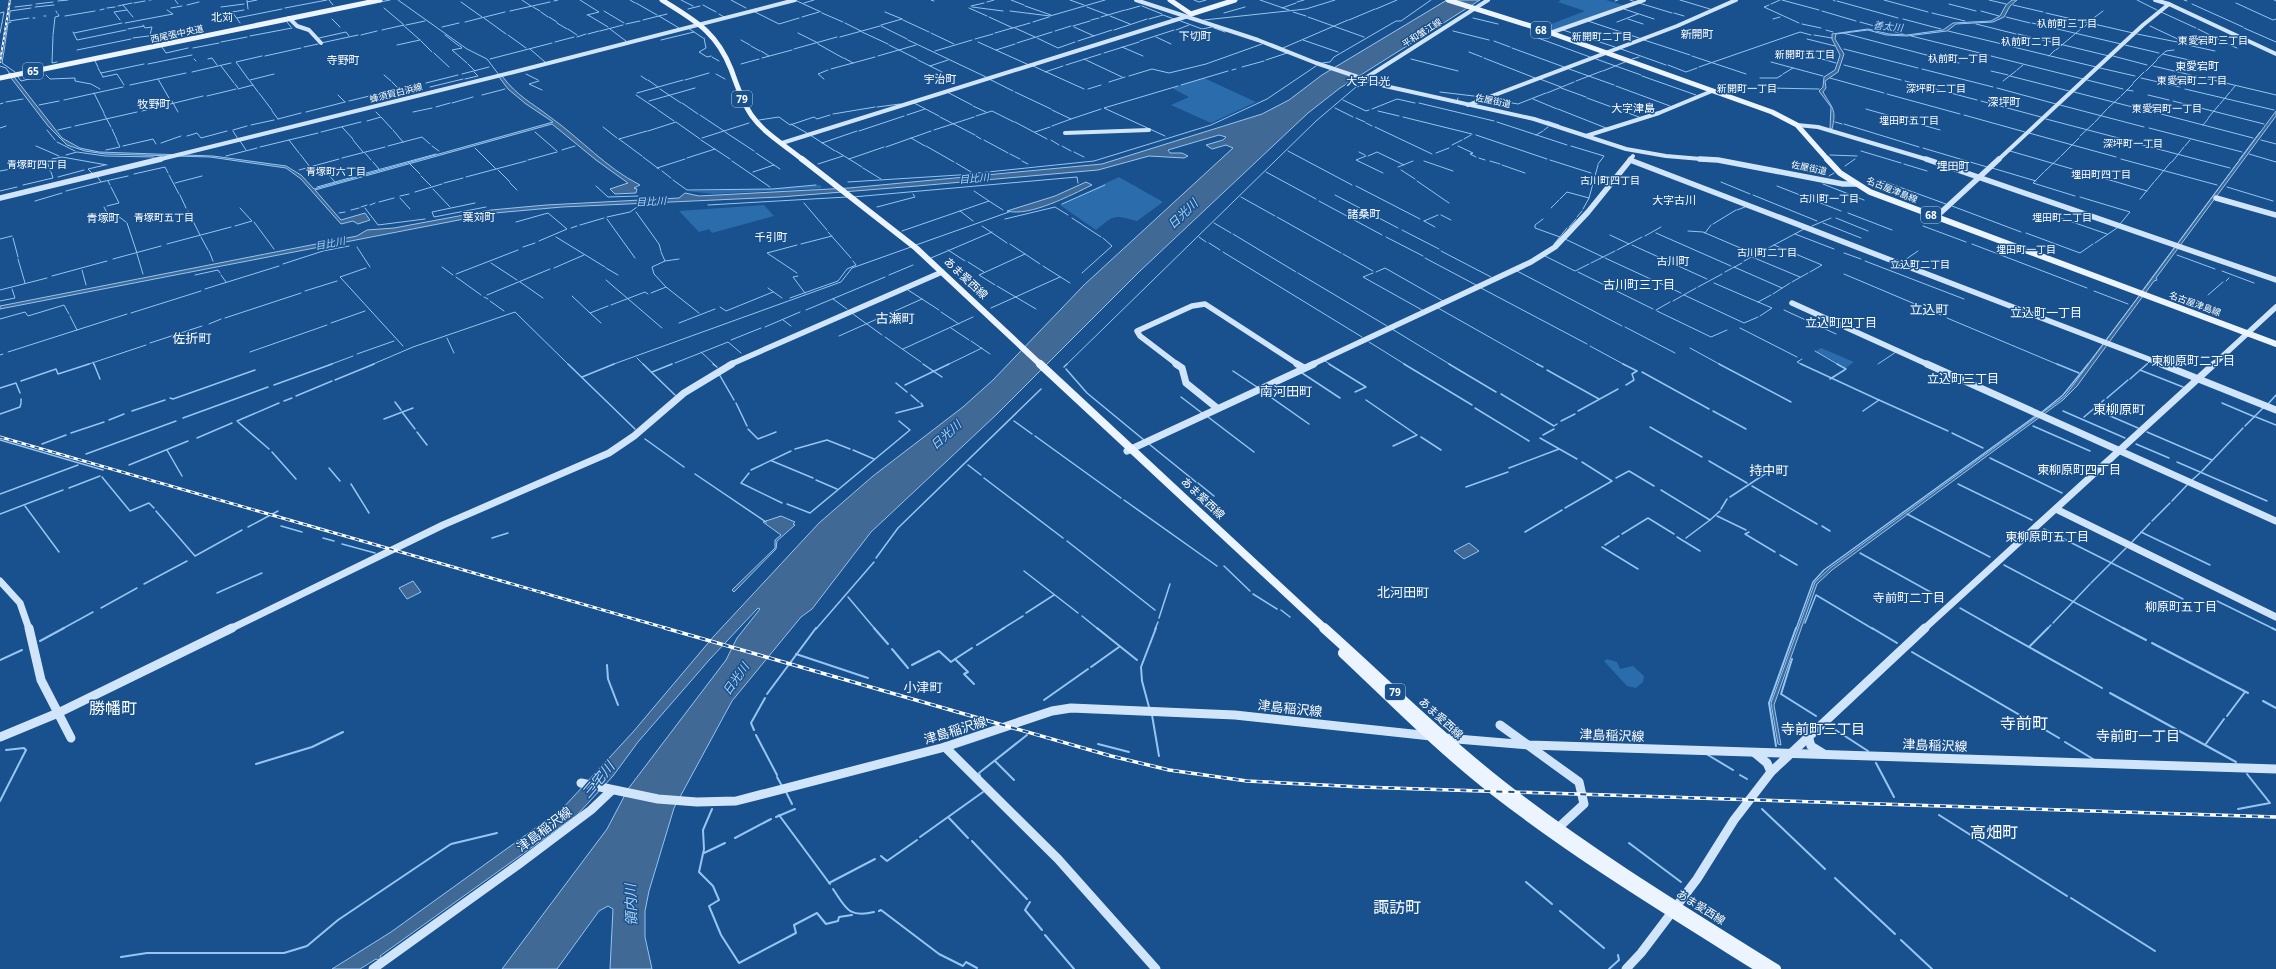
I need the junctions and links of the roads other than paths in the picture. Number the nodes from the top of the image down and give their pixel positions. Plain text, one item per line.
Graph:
1 (374, 0) edge
2 (380, 0) edge
3 (658, 0) edge
4 (662, 0) edge
5 (795, 0) edge
6 (1136, 0) edge
7 (1170, 0) edge
8 (1236, 0) edge
9 (1448, 0) edge
10 (1488, 0) edge
11 (1644, 0) edge
12 (1736, 0) edge
13 (2155, 0) edge
14 (2160, 0) edge
15 (2169, 4) junction
16 (1476, 8) junction
17 (1188, 16) junction
18 (289, 18) junction
19 (1204, 22) junction
20 (697, 24) junction
21 (1550, 33) junction
22 (321, 43) dead end
23 (1606, 52) junction
24 (2276, 54) edge
25 (0, 77) edge
26 (1362, 79) junction
27 (1712, 91) junction
28 (1468, 105) junction
29 (1797, 125) junction
30 (1149, 130) dead end
31 (1065, 133) dead end
32 (1586, 136) junction
33 (782, 143) junction
34 (1636, 152) junction
35 (1630, 160) junction
36 (1979, 177) junction
37 (1856, 184) junction
38 (837, 187) junction
39 (0, 198) edge
40 (2216, 198) dead end
41 (2276, 215) edge
42 (1936, 217) junction
43 (940, 273) junction
44 (2276, 280) edge
45 (1792, 304) dead end
46 (2276, 307) edge
47 (2248, 333) junction
48 (2276, 344) edge
49 (1304, 368) junction
50 (2198, 379) junction
51 (1218, 408) junction
52 (2276, 410) edge
53 (1129, 450) junction
54 (2120, 451) junction
55 (2056, 510) junction
56 (2276, 521) edge
57 (0, 581) edge
58 (2276, 617) edge
59 (58, 713) junction
60 (1500, 725) dead end
61 (1432, 736) junction
62 (1808, 736) junction
63 (0, 737) edge
64 (71, 738) dead end
65 (1445, 738) junction
66 (1529, 745) junction
67 (945, 747) junction
68 (1754, 753) junction
69 (1788, 754) junction
70 (1826, 756) junction
71 (2276, 769) edge
72 (1771, 772) junction
73 (581, 783) dead end
74 (608, 790) junction
75 (1558, 828) junction
76 (1674, 909) junction
77 (373, 969) edge
78 (1156, 969) edge
79 (1626, 969) edge
80 (1762, 969) edge
81 (1776, 969) edge

1 - 18 main road, 西尾張中央道 / 65
2 - 18 main road, 西尾張中央道 / 65
3 - 20 main road, あま愛西線 / 79
4 - 20 main road, あま愛西線 / 79
5 - 20 street, 蜂須賀白浜線
6 - 17 street, 佐屋街道
7 - 17 main road
8 - 17 main road
9 - 16 main road, 68
10 - 16 street, 平和蟹江線
11 - 21 street
12 - 23 street
13 - 15 street
14 - 15 street
15 - 24 street
15 - 36 street
16 - 21 main road, 名古屋津島線 / 68
16 - 26 street, 平和蟹江線
17 - 19 street, 佐屋街道
17 - 19 street
17 - 33 street
18 - 22 street
18 - 25 main road, 西尾張中央道 / 65
19 - 26 street, 佐屋街道
20 - 33 main road, あま愛西線 / 79
20 - 38 main road, あま愛西線 / 79
20 - 39 street, 蜂須賀白浜線
21 - 23 main road, 名古屋津島線 / 68
23 - 27 main road, 名古屋津島線 / 68
23 - 28 street
26 - 28 street, 佐屋街道
27 - 29 main road, 名古屋津島線 / 68
27 - 32 street
28 - 32 street, 佐屋街道
29 - 36 street
29 - 37 main road, 名古屋津島線 / 68
30 - 31 street
32 - 34 street, 佐屋街道
33 - 38 main road, あま愛西線 / 79
34 - 35 street
34 - 37 street, 佐屋街道
35 - 49 street
35 - 50 street
36 - 42 street
36 - 44 street
37 - 42 main road, 名古屋津島線 / 68
38 - 43 main road, あま愛西線 / 79
40 - 41 street
42 - 47 main road, 名古屋津島線 / 68
43 - 53 main road, あま愛西線 / 79
43 - 59 street
45 - 54 street
46 - 47 street
47 - 48 main road, 名古屋津島線 / 68
47 - 50 street
49 - 51 street
49 - 51 street
50 - 52 street
50 - 54 street
51 - 53 street
53 - 61 main road, あま愛西線 / 79
53 - 65 main road, あま愛西線 / 79
54 - 55 street
54 - 56 street
55 - 58 street
55 - 62 street
57 - 59 street
59 - 63 street
59 - 64 street
60 - 66 street
61 - 65 street, 津島稲沢線
61 - 67 street, 津島稲沢線
61 - 76 main road, あま愛西線 / 79
62 - 69 street
62 - 70 street
65 - 66 street, 津島稲沢線
65 - 75 main road, あま愛西線 / 79
66 - 68 street, 津島稲沢線
66 - 75 street
67 - 74 street, 津島稲沢線
67 - 78 street
68 - 69 street, 津島稲沢線
68 - 72 street
69 - 70 street, 津島稲沢線
69 - 72 street
70 - 71 street, 津島稲沢線
72 - 76 street
73 - 74 street
74 - 77 street, 津島稲沢線
75 - 76 main road, あま愛西線 / 79
76 - 79 street
76 - 80 main road, あま愛西線 / 79
76 - 81 main road, あま愛西線 / 79

